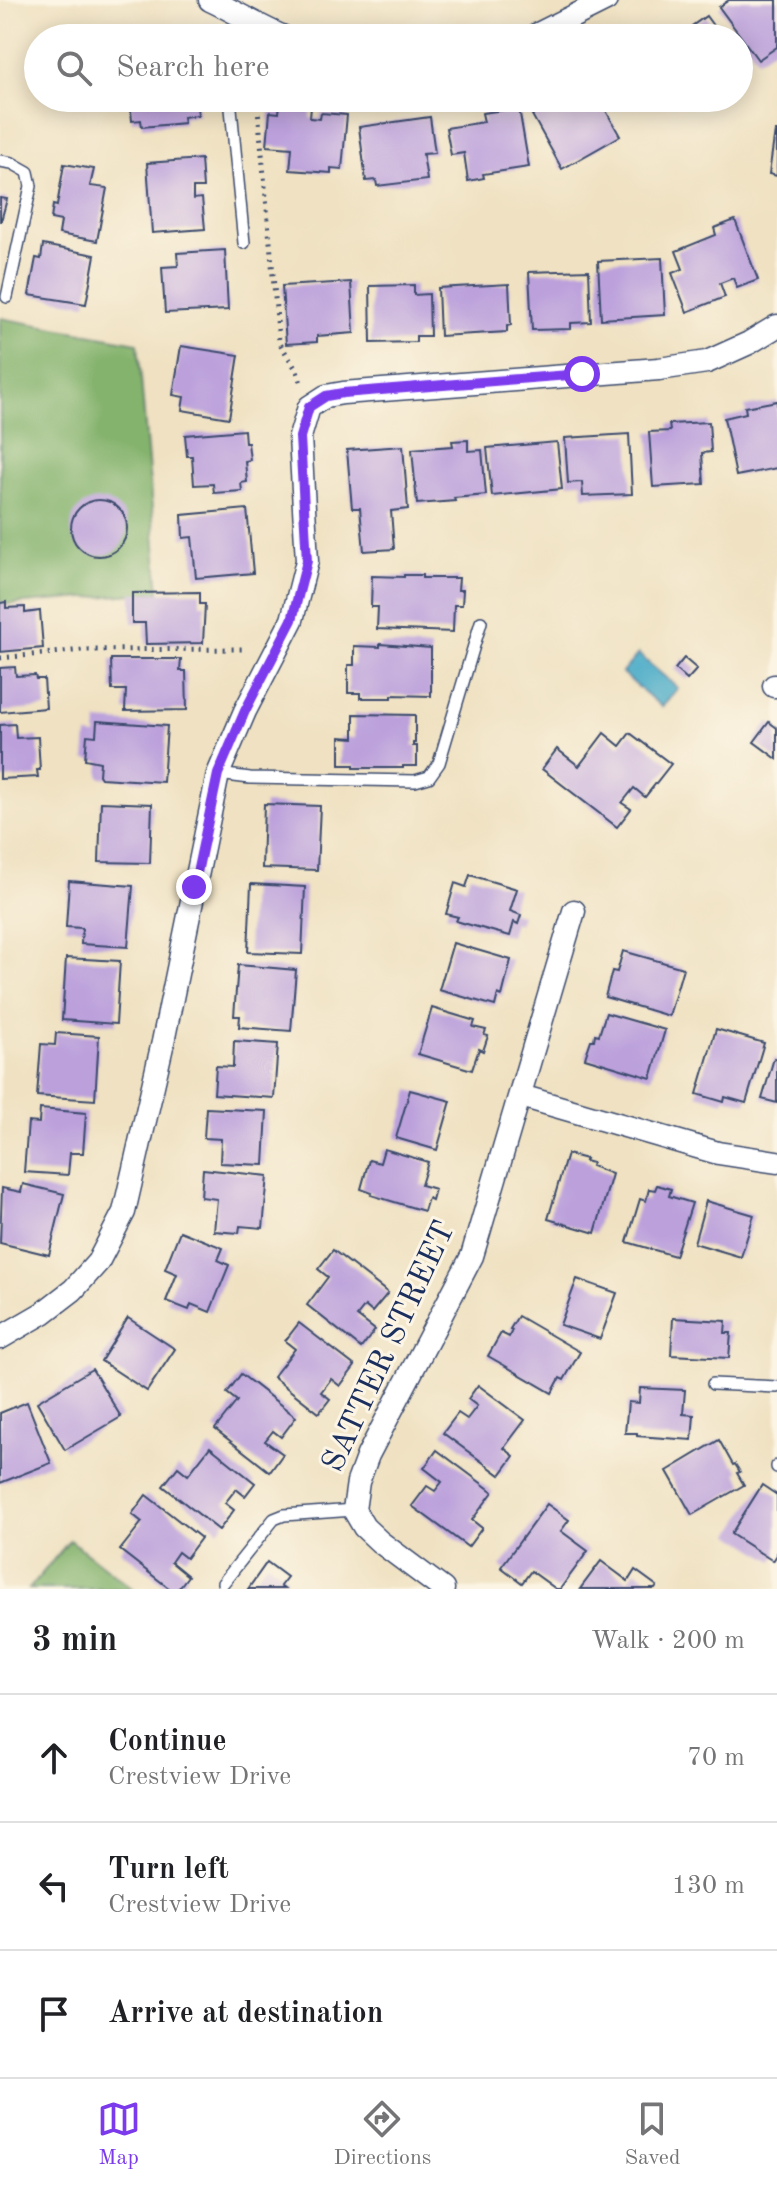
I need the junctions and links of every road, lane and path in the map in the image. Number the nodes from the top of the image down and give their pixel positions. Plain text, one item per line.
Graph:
1 (606, 0) edge
2 (229, 13) edge
3 (253, 24) edge
4 (558, 24) edge
5 (231, 112) edge
6 (258, 112) edge
7 (0, 161) edge
8 (244, 243) dead end
9 (7, 297) dead end
10 (777, 326) edge
11 (309, 407) junction
12 (481, 622) dead end
13 (244, 649) dead end
14 (0, 658) edge
15 (218, 774) junction
16 (574, 911) dead end
17 (521, 1096) junction
18 (777, 1162) edge
19 (0, 1338) edge
20 (713, 1384) dead end
21 (777, 1387) edge
22 (354, 1510) junction
23 (223, 1583) dead end
24 (443, 1589) edge

1 - 4 street
2 - 3 street
5 - 8 lane
6 - 11 path
7 - 9 lane
10 - 11 street
11 - 15 street
12 - 15 lane
13 - 14 path
15 - 19 street
16 - 17 street, SATTER STREET
17 - 18 street
17 - 22 street, SATTER STREET
20 - 21 lane
22 - 23 lane
22 - 24 street, SATTER STREET

